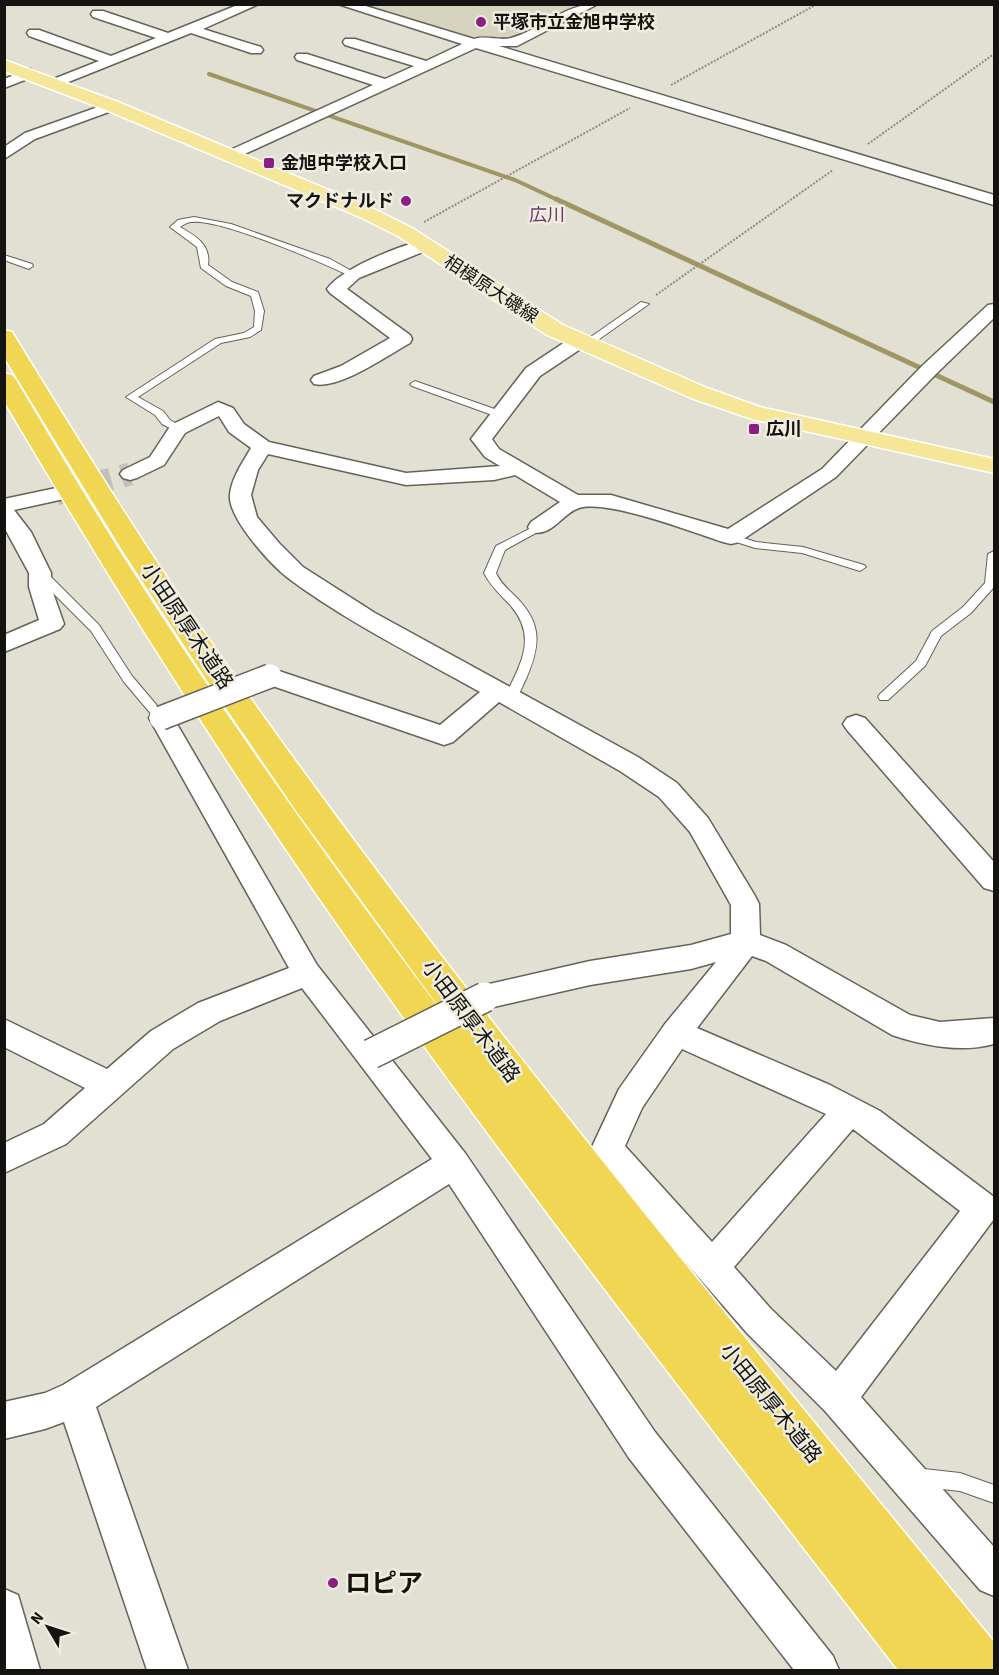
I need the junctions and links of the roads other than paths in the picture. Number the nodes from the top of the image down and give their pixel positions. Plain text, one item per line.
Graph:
1 (253, 4) edge
2 (344, 4) edge
3 (592, 4) edge
4 (98, 15) dead end
5 (191, 29) junction
6 (34, 33) dead end
7 (169, 38) junction
8 (351, 42) dead end
9 (473, 44) junction
10 (256, 50) dead end
11 (302, 57) dead end
12 (112, 61) junction
13 (4, 65) edge
14 (426, 65) junction
15 (30, 73) junction
16 (56, 83) junction
17 (4, 84) edge
18 (385, 84) junction
19 (112, 106) junction
20 (15, 127) dead end
21 (55, 127) junction
22 (4, 154) edge
23 (231, 155) junction
24 (994, 200) edge
25 (424, 245) junction
26 (4, 256) edge
27 (29, 266) dead end
28 (353, 274) junction
29 (644, 304) road end
30 (994, 309) edge
31 (4, 337) edge
32 (582, 343) junction
33 (4, 380) edge
34 (321, 380) dead end
35 (415, 384) dead end
36 (499, 414) junction
37 (178, 429) junction
38 (862, 438) junction
39 (262, 447) junction
40 (994, 466) edge
41 (516, 469) junction
42 (130, 474) tunnel mouth
43 (56, 494) tunnel mouth
44 (574, 502) junction
45 (4, 506) edge
46 (4, 512) edge
47 (539, 527) joint
48 (731, 537) junction
49 (994, 554) edge
50 (860, 567) dead end
51 (40, 573) junction
52 (4, 644) edge
53 (504, 694) junction
54 (884, 697) dead end
55 (162, 718) junction
56 (856, 724) dead end
57 (994, 880) edge
58 (746, 942) junction
59 (308, 973) junction
60 (994, 1031) edge
61 (4, 1032) edge
62 (676, 1033) junction
63 (371, 1054) junction
64 (110, 1086) junction
65 (849, 1111) junction
66 (4, 1159) edge
67 (454, 1162) junction
68 (711, 1268) junction
69 (838, 1398) junction
70 (75, 1399) junction
71 (4, 1421) edge
72 (907, 1476) junction
73 (994, 1494) edge
74 (994, 1576) edge
75 (4, 1609) edge
76 (20, 1671) edge
77 (167, 1671) edge
78 (819, 1671) edge
79 (929, 1671) edge
80 (985, 1671) edge

1 - 5 street
2 - 9 street
3 - 9 street
4 - 7 street
5 - 7 street
5 - 10 street
6 - 12 street
7 - 12 street
8 - 14 street
9 - 14 street
9 - 24 street
11 - 18 street
12 - 16 street
13 - 15 main road, 相模原大磯線
14 - 18 street
15 - 16 main road, 相模原大磯線
15 - 17 street
16 - 19 main road, 相模原大磯線
18 - 23 street
19 - 21 street
19 - 23 main road, 相模原大磯線
20 - 21 street
21 - 22 street
23 - 25 main road, 相模原大磯線
25 - 28 street
25 - 32 main road, 相模原大磯線
26 - 27 lane
28 - 34 street
28 - 37 lane
29 - 32 lane
30 - 38 street
31 - 80 highway, 小田原厚木道路
32 - 36 street
32 - 38 main road, 相模原大磯線
33 - 79 highway, 小田原厚木道路
35 - 36 lane
36 - 41 street
37 - 39 street
37 - 42 street
38 - 40 main road, 相模原大磯線
38 - 48 street
39 - 41 street
39 - 53 street
41 - 44 street
43 - 45 street
44 - 47 street
44 - 48 street
46 - 51 street
47 - 53 lane
48 - 50 lane
49 - 54 lane
51 - 52 street
51 - 55 lane
53 - 55 street, bridge
53 - 58 street
55 - 59 street
56 - 57 street
58 - 60 street
58 - 62 street
58 - 63 street, bridge
59 - 63 street
59 - 64 street
61 - 64 street
62 - 65 street
62 - 68 street
63 - 67 street
64 - 66 street
65 - 68 street
65 - 69 street
67 - 70 street
67 - 78 street
68 - 69 street
69 - 72 street
70 - 71 street
70 - 77 street
72 - 73 lane
72 - 74 street
75 - 76 street

